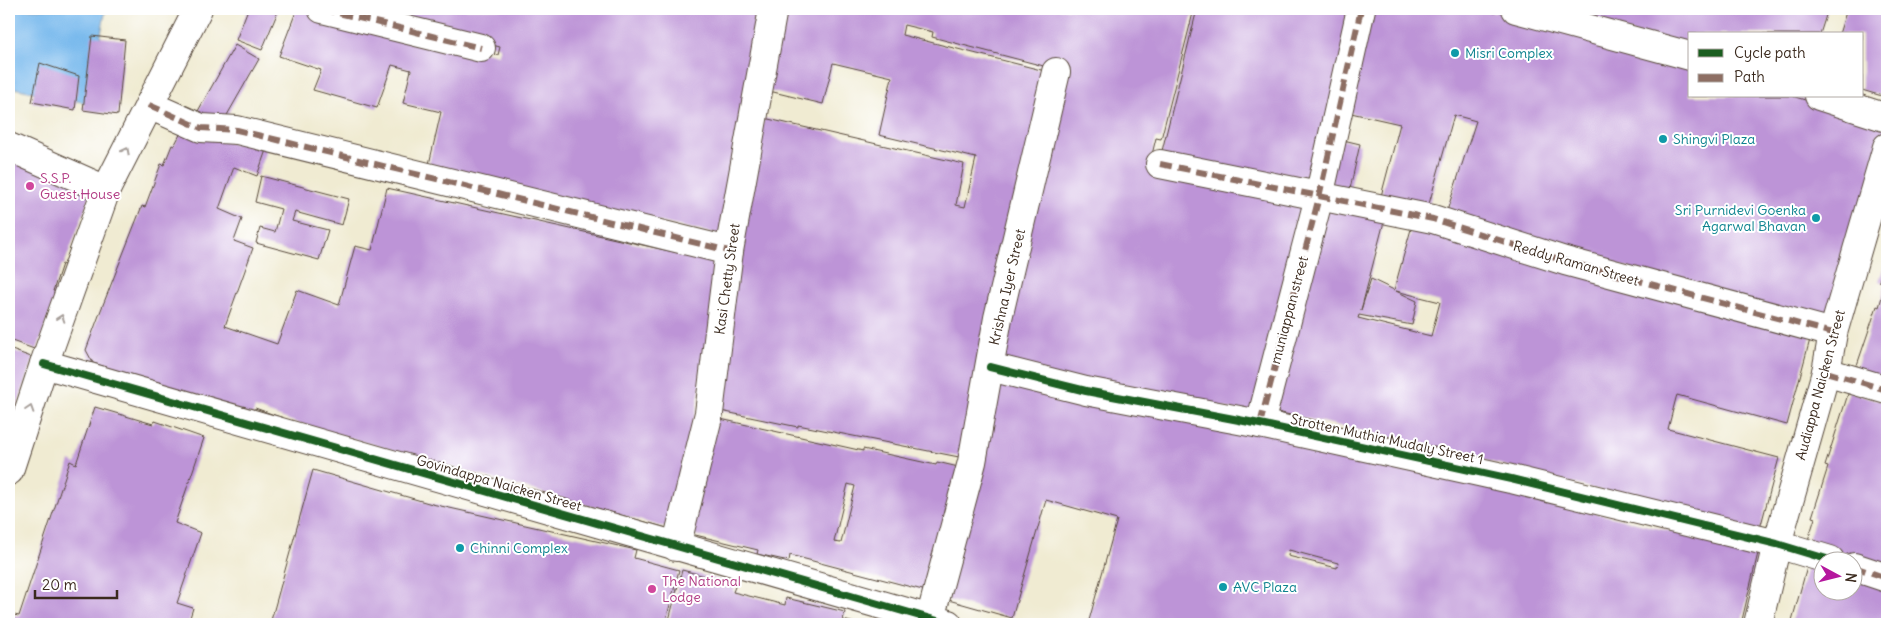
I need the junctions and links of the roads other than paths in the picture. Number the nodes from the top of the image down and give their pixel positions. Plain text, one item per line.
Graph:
1 (198, 9) edge
2 (322, 9) edge
3 (773, 9) edge
4 (1361, 9) edge
5 (1516, 9) edge
6 (482, 48) dead end
7 (1688, 55) edge
8 (1056, 72) dead end
9 (1825, 98) edge
10 (149, 106) junction
11 (1887, 118) edge
12 (9, 147) edge
13 (1887, 147) edge
14 (1160, 164) dead end
15 (106, 190) junction
16 (1319, 197) junction
17 (729, 251) junction
18 (1833, 333) junction
19 (44, 364) junction
20 (990, 368) junction
21 (1826, 372) junction
22 (1887, 390) edge
23 (1260, 424) junction
24 (9, 471) edge
25 (1777, 544) junction
26 (676, 547) junction
27 (1814, 555) edge
28 (1864, 571) edge
29 (1887, 578) edge
30 (939, 622) edge
31 (1758, 624) edge

1 - 10 street
2 - 6 street
3 - 17 street, Kasi Chetty Street
4 - 16 street, muniappan street
5 - 7 street
8 - 20 street, Krishna Iyer Street
9 - 11 street
15 -> 10 street
10 - 17 street
12 - 15 street
13 - 18 street, Audiappa Naicken Street
14 - 16 street
19 -> 15 street
16 - 18 street, Reddy Raman Street
16 - 23 street, muniappan street
17 - 26 street, Kasi Chetty Street
18 - 21 street, Audiappa Naicken Street
24 -> 19 street
19 - 26 street, Govindappa Naicken Street
20 - 23 street, Strotten Muthia Mudaly Street 1
20 - 30 street, Krishna Iyer Street
21 - 22 street
21 - 25 street, Audiappa Naicken Street
23 - 25 street, Strotten Muthia Mudaly Street 1
25 - 27 street, Strotten Muthia Mudaly Street 1
25 - 31 street, Audiappa Naicken Street
26 - 30 street, Govindappa Naicken Street
28 - 29 street

